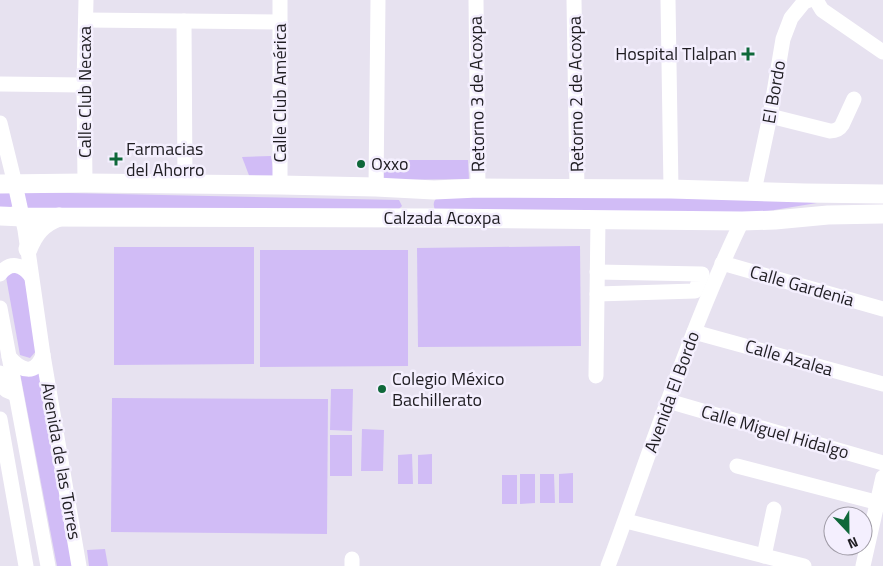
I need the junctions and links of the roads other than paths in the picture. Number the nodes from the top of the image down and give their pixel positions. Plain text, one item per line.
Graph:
1 (86, 0) edge
2 (280, 0) edge
3 (378, 0) edge
4 (476, 0) edge
5 (574, 0) edge
6 (668, 0) edge
7 (809, 0) edge
8 (816, 0) edge
9 (86, 20) junction
10 (184, 21) junction
11 (280, 22) junction
12 (883, 52) edge
13 (0, 84) edge
14 (84, 85) junction
15 (854, 99) dead end
16 (770, 116) junction
17 (0, 123) edge
18 (85, 183) junction
19 (8, 184) edge
20 (883, 184) edge
21 (185, 185) junction
22 (280, 185) junction
23 (376, 187) junction
24 (478, 188) junction
25 (405, 189) junction
26 (577, 189) junction
27 (671, 189) junction
28 (434, 190) junction
29 (754, 192) junction
30 (883, 194) edge
31 (883, 214) edge
32 (0, 216) edge
33 (23, 217) junction
34 (60, 217) junction
35 (397, 218) junction
36 (434, 218) junction
37 (598, 219) junction
38 (742, 220) junction
39 (775, 220) junction
40 (883, 226) edge
41 (28, 249) junction
42 (722, 263) junction
43 (597, 272) junction
44 (0, 274) edge
45 (31, 276) junction
46 (597, 294) junction
47 (0, 308) edge
48 (883, 309) edge
49 (694, 332) junction
50 (43, 355) junction
51 (9, 358) junction
52 (0, 373) edge
53 (596, 376) dead end
54 (883, 384) edge
55 (16, 394) junction
56 (668, 401) junction
57 (0, 419) edge
58 (2, 438) edge
59 (883, 463) edge
60 (737, 466) dead end
61 (883, 477) edge
62 (880, 503) edge
63 (774, 509) dead end
64 (626, 521) junction
65 (764, 556) junction
66 (26, 566) edge
67 (48, 566) edge
68 (79, 566) edge
69 (608, 566) edge
70 (804, 566) edge
71 (863, 566) edge

1 - 9 street, Calle Club Necaxa
2 - 11 street, Calle Club América
3 - 23 street
4 - 24 street, Retorno 3 de Acoxpa
5 - 26 street, Retorno 2 de Acoxpa
6 - 27 street
7 - 16 street, El Bordo
8 - 12 street
9 - 10 street
9 - 14 street, Calle Club Necaxa
10 - 11 street
10 - 21 street
11 - 22 street, Calle Club América
13 - 14 street
14 - 18 street, Calle Club Necaxa
15 - 16 street
16 - 29 street, El Bordo
17 - 19 street, Avenida de las Torres
18 - 19 main road, Calzada Acoxpa
18 - 21 main road, Calzada Acoxpa
19 - 33 street, Avenida de las Torres
20 - 29 main road
21 - 22 main road, Calzada Acoxpa
22 - 23 main road, Calzada Acoxpa
23 - 25 main road, Calzada Acoxpa
24 - 26 main road, Calzada Acoxpa
24 - 28 main road, Calzada Acoxpa
25 - 28 main road, Calzada Acoxpa
25 - 35 main road
26 - 27 main road, Calzada Acoxpa
27 - 29 main road, Calzada Acoxpa
28 - 36 main road
29 - 30 main road, Calzada Acoxpa
31 - 39 main road, Calzada Acoxpa
32 - 33 main road, Calzada Acoxpa
33 - 34 main road, Calzada Acoxpa
33 - 41 street, Avenida de las Torres
34 - 35 main road, Calzada Acoxpa
34 - 41 main road
35 - 36 main road, Calzada Acoxpa
36 - 37 main road, Calzada Acoxpa
37 - 38 main road, Calzada Acoxpa
37 - 43 street
38 - 39 main road, Calzada Acoxpa
38 - 42 street, Avenida El Bordo
39 - 40 main road
41 - 45 street, Avenida de las Torres
42 - 48 street, Calle Gardenia
42 - 49 street, Avenida El Bordo
43 - 46 street
43 - 46 street
44 - 45 street
45 - 50 street, Avenida de las Torres
46 - 53 street
47 - 51 street, Avenida de las Torres
49 - 54 street, Calle Azalea
49 - 56 street, Avenida El Bordo
50 - 51 street, Avenida de las Torres
50 - 68 street, Avenida de las Torres
51 - 55 street, Avenida de las Torres
52 - 55 street
55 - 67 street, Avenida de las Torres
56 - 59 street, Calle Miguel Hidalgo
56 - 64 street, Avenida El Bordo
57 - 58 street
58 - 66 street
60 - 62 street
61 - 62 street
62 - 71 street
63 - 65 street
64 - 65 street
64 - 69 street, Avenida El Bordo
65 - 70 street

